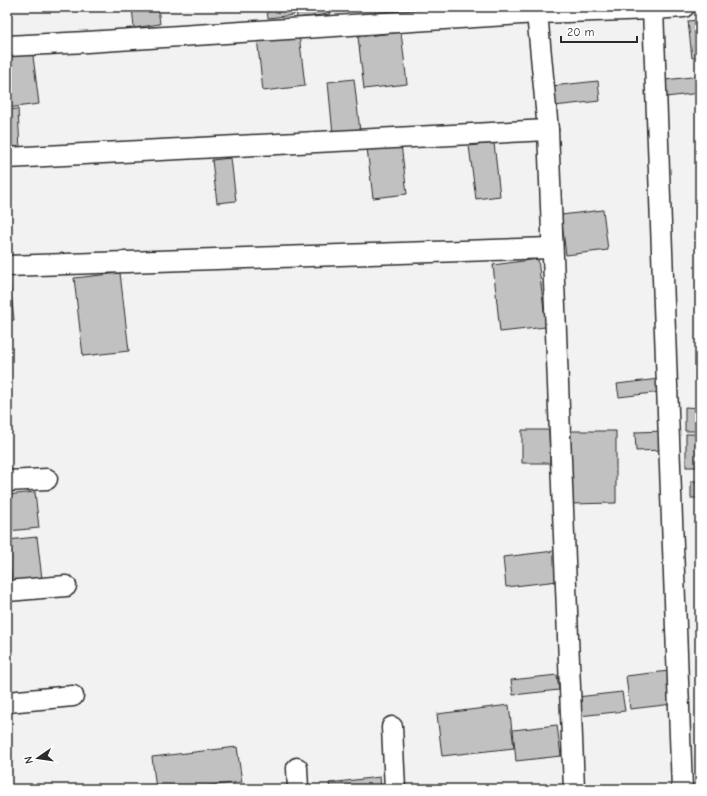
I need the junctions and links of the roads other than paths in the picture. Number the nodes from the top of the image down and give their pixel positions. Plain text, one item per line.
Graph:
1 (684, 7) edge
2 (653, 8) edge
3 (537, 13) junction
4 (7, 46) edge
5 (548, 130) junction
6 (7, 158) edge
7 (552, 248) junction
8 (7, 266) edge
9 (47, 479) dead end
10 (7, 481) edge
11 (66, 586) dead end
12 (7, 592) edge
13 (73, 696) dead end
14 (7, 702) edge
15 (392, 727) dead end
16 (297, 768) dead end
17 (298, 789) edge
18 (395, 789) edge
19 (574, 789) edge
20 (682, 789) edge

1 - 2 street
2 - 3 street
2 - 20 street
3 - 4 street
3 - 5 street
5 - 6 street
5 - 7 street
7 - 8 street
7 - 19 street
9 - 10 street
11 - 12 street
13 - 14 street
15 - 18 street
16 - 17 street

